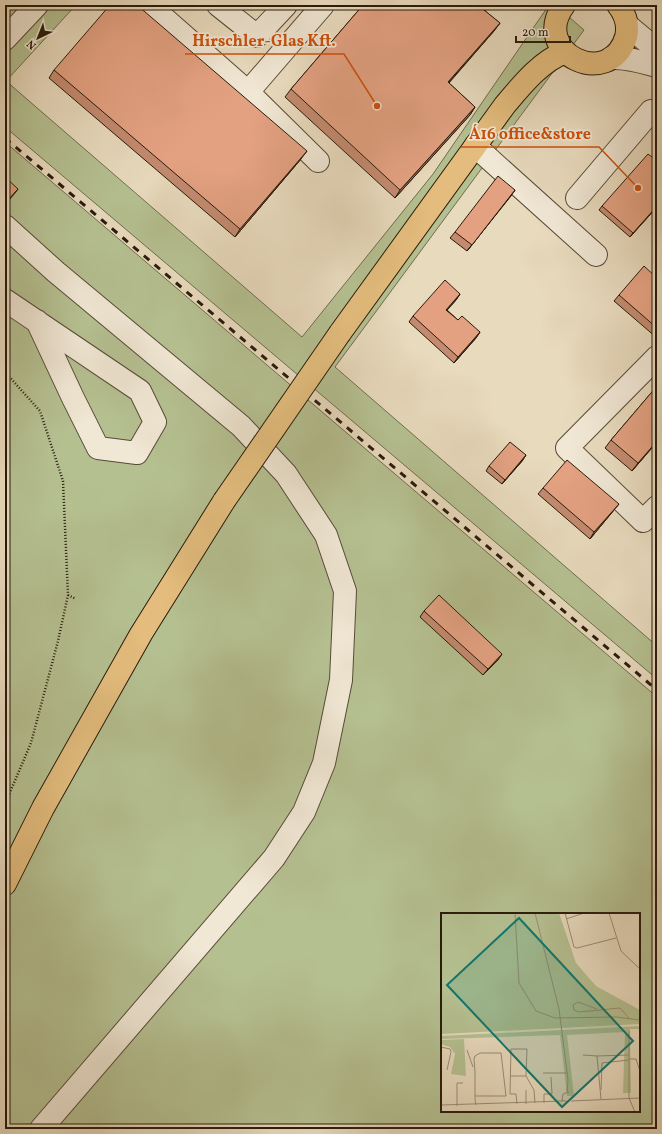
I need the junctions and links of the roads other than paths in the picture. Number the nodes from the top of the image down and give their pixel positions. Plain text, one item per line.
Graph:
1 (37, 5) edge
2 (148, 5) edge
3 (218, 5) edge
4 (286, 5) edge
5 (323, 5) edge
6 (564, 5) edge
7 (618, 5) edge
8 (627, 25) junction
9 (5, 39) edge
10 (561, 43) junction
11 (657, 50) edge
12 (611, 58) junction
13 (657, 66) edge
14 (248, 92) junction
15 (657, 117) edge
16 (475, 146) junction
17 (318, 161) dead end
18 (577, 198) dead end
19 (5, 226) edge
20 (596, 255) dead end
21 (5, 300) edge
22 (37, 321) junction
23 (657, 357) edge
24 (657, 507) edge
25 (5, 884) edge
26 (41, 1129) edge

1 - 9 street
2 - 14 street
3 - 4 street
5 - 14 street
6 - 10 main road
7 - 8 main road
8 - 11 street
8 - 12 main road
10 - 12 main road
10 - 16 main road
12 - 13 street
14 - 17 street
15 - 18 street
16 - 20 street
16 - 25 main road, bridge
19 - 26 street
21 - 22 street
22 - 22 street
23 - 24 street

